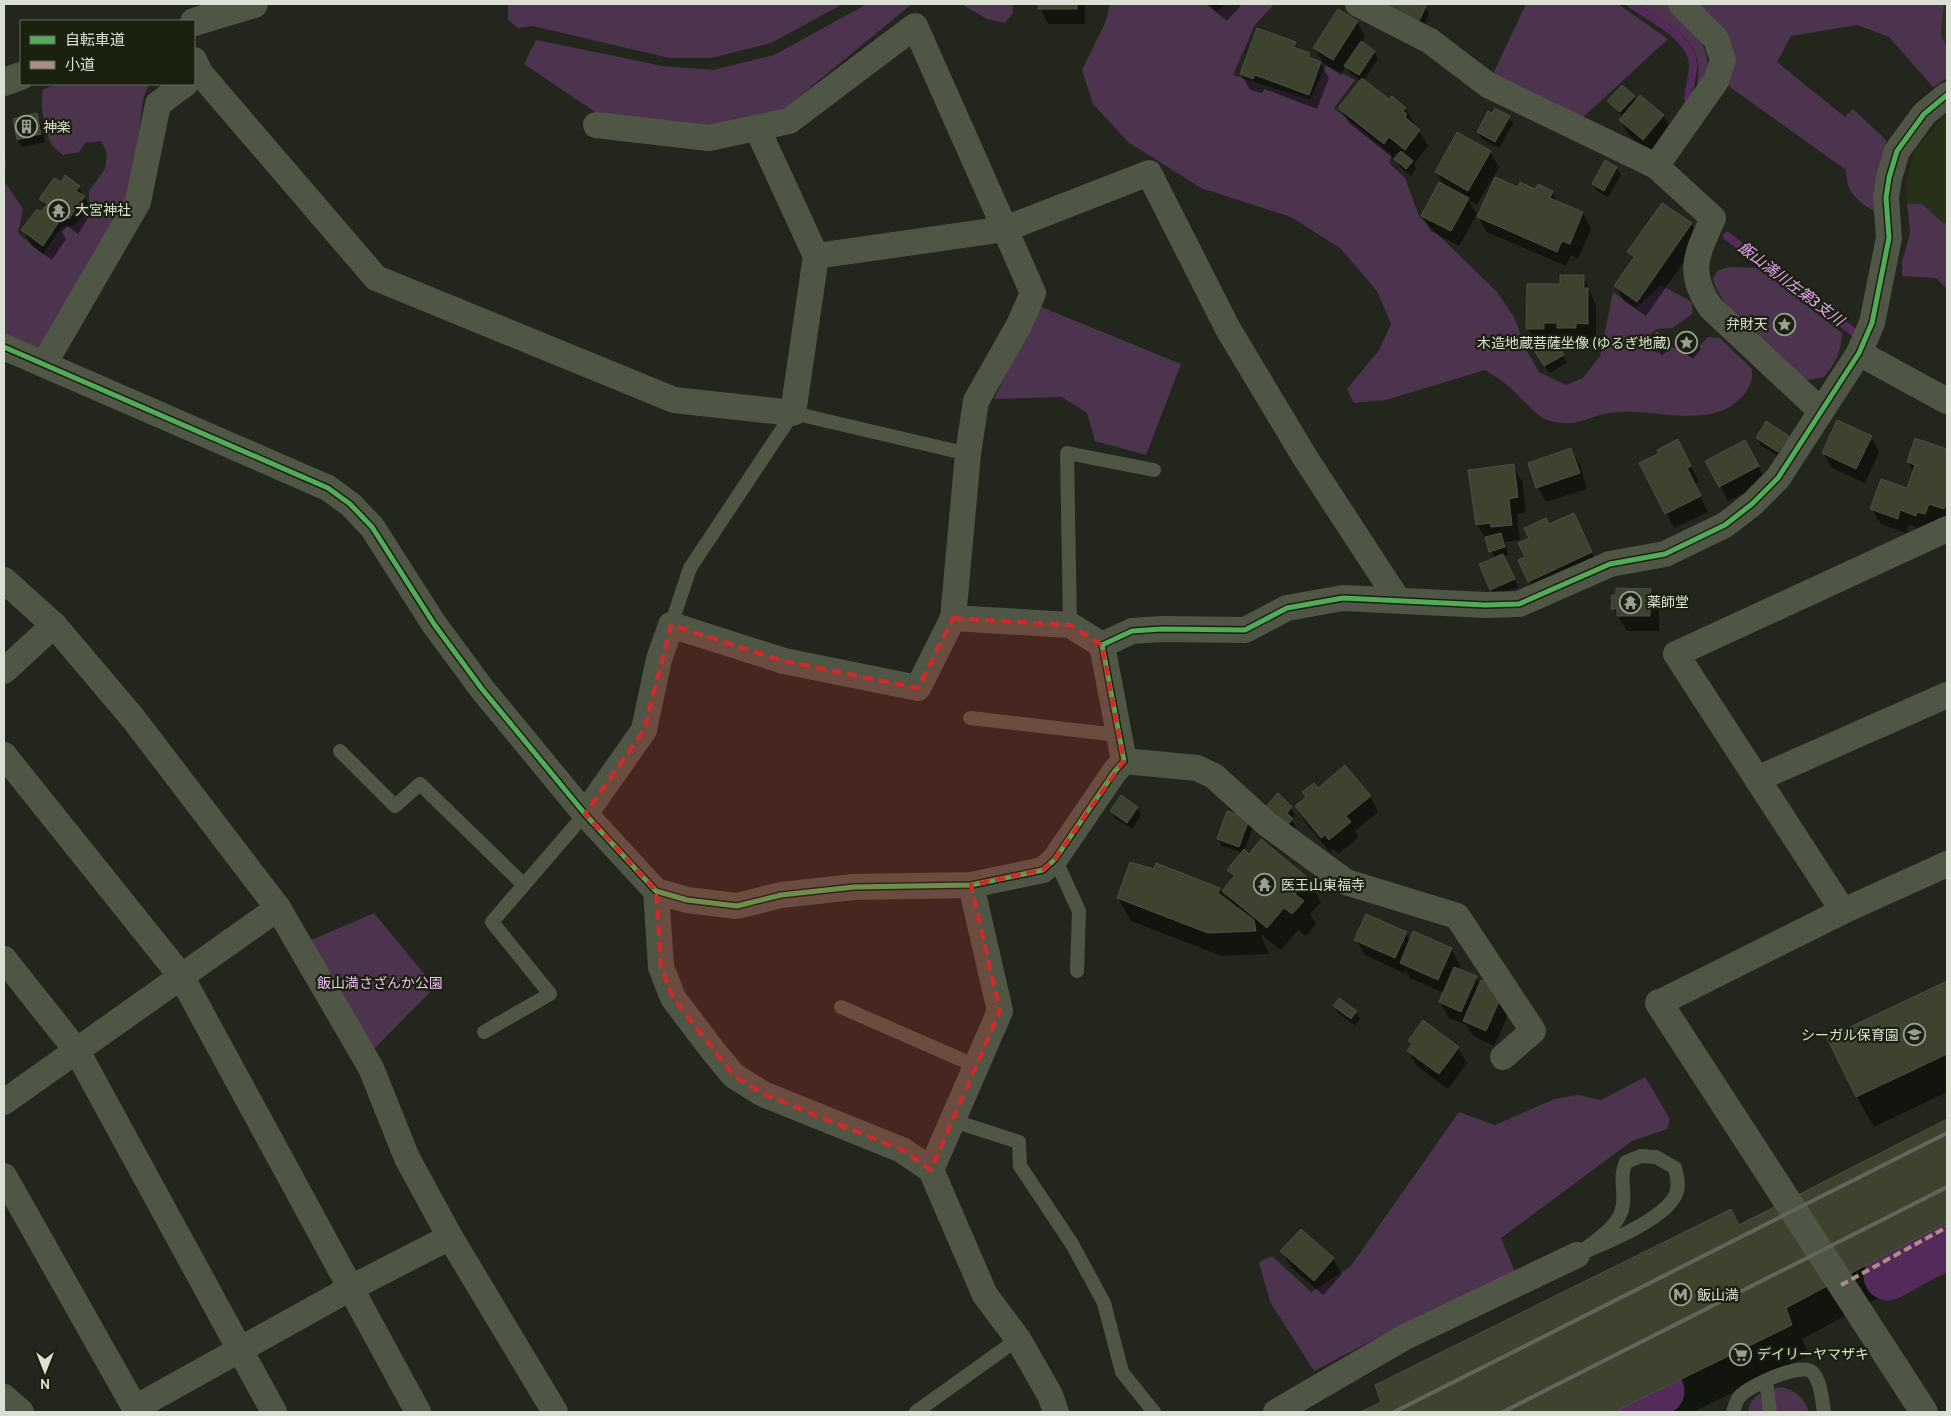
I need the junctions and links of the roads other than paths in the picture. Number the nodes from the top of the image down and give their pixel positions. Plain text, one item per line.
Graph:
1 (254, 4) edge
2 (1358, 4) edge
3 (1680, 4) edge
4 (205, 14) edge
5 (195, 75) edge
6 (179, 85) edge
7 (1947, 95) edge
8 (596, 125) dead end
9 (757, 128) junction
10 (1656, 166) junction
11 (1005, 230) junction
12 (816, 256) junction
13 (4, 347) edge
14 (1859, 353) junction
15 (44, 364) junction
16 (1947, 402) edge
17 (1820, 411) junction
18 (793, 412) junction
19 (968, 454) junction
20 (1154, 470) dead end
21 (1947, 529) edge
22 (4, 580) edge
23 (1398, 600) junction
24 (953, 618) junction
25 (54, 625) junction
26 (671, 625) junction
27 (1070, 625) junction
28 (1102, 645) junction
29 (4, 671) edge
30 (1947, 695) edge
31 (970, 718) dead end
32 (1118, 735) junction
33 (340, 751) dead end
34 (4, 755) edge
35 (1124, 761) junction
36 (1757, 779) junction
37 (585, 814) junction
38 (1055, 859) junction
39 (1947, 864) edge
40 (523, 884) junction
41 (971, 886) junction
42 (656, 891) junction
43 (278, 908) junction
44 (1843, 911) junction
45 (4, 959) edge
46 (1077, 971) dead end
47 (181, 976) junction
48 (1659, 1003) joint
49 (841, 1007) dead end
50 (484, 1032) dead end
51 (77, 1051) junction
52 (1503, 1057) dead end
53 (976, 1066) junction
54 (4, 1102) edge
55 (954, 1121) junction
56 (932, 1170) junction
57 (4, 1176) edge
58 (450, 1236) junction
59 (1576, 1255) junction
60 (349, 1289) junction
61 (1018, 1339) junction
62 (241, 1350) junction
63 (1766, 1381) junction
64 (4, 1397) edge
65 (136, 1410) edge
66 (21, 1412) edge
67 (274, 1412) edge
68 (418, 1412) edge
69 (555, 1412) edge
70 (916, 1412) edge
71 (1056, 1412) edge
72 (1154, 1412) edge
73 (1276, 1412) edge
74 (1733, 1412) edge
75 (1770, 1412) edge
76 (1824, 1412) edge
77 (1924, 1412) edge

1 - 4 street
2 - 10 street
3 - 10 street
5 - 18 street
6 - 15 street
7 - 14 street
8 - 9 street
9 - 11 street
9 - 12 street
10 - 17 street
11 - 12 street
11 - 19 street
11 - 23 street
12 - 18 street
13 - 15 street
14 - 16 street
14 - 17 street
15 - 37 street
17 - 23 street
18 - 19 lane
18 - 26 lane
19 - 24 street
20 - 27 lane
21 - 36 street
22 - 25 street
23 - 28 street
24 - 26 street
24 - 27 street
25 - 29 street
25 - 43 street
26 - 37 street
27 - 28 street
28 - 32 street
30 - 36 street
31 - 32 lane
32 - 35 street
33 - 40 lane
34 - 47 street
35 - 38 street
35 - 52 street
36 - 44 street
37 - 40 lane
37 - 42 street
38 - 41 street
38 - 46 lane
39 - 44 street
40 - 50 lane
41 - 42 street
41 - 53 street
42 - 56 street
43 - 47 street
43 - 58 street
44 - 48 street
45 - 51 street
47 - 51 street
47 - 60 street
48 - 77 street
49 - 53 lane
51 - 54 street
51 - 62 street
53 - 55 street
55 - 56 street
55 - 72 lane
56 - 61 street
57 - 65 street
58 - 60 street
58 - 69 street
59 - 59 lane
59 - 73 street
60 - 62 street
60 - 68 street
61 - 70 lane
61 - 71 street
62 - 65 street
62 - 67 street
63 - 74 lane
63 - 75 lane
63 - 76 lane
64 - 66 street

